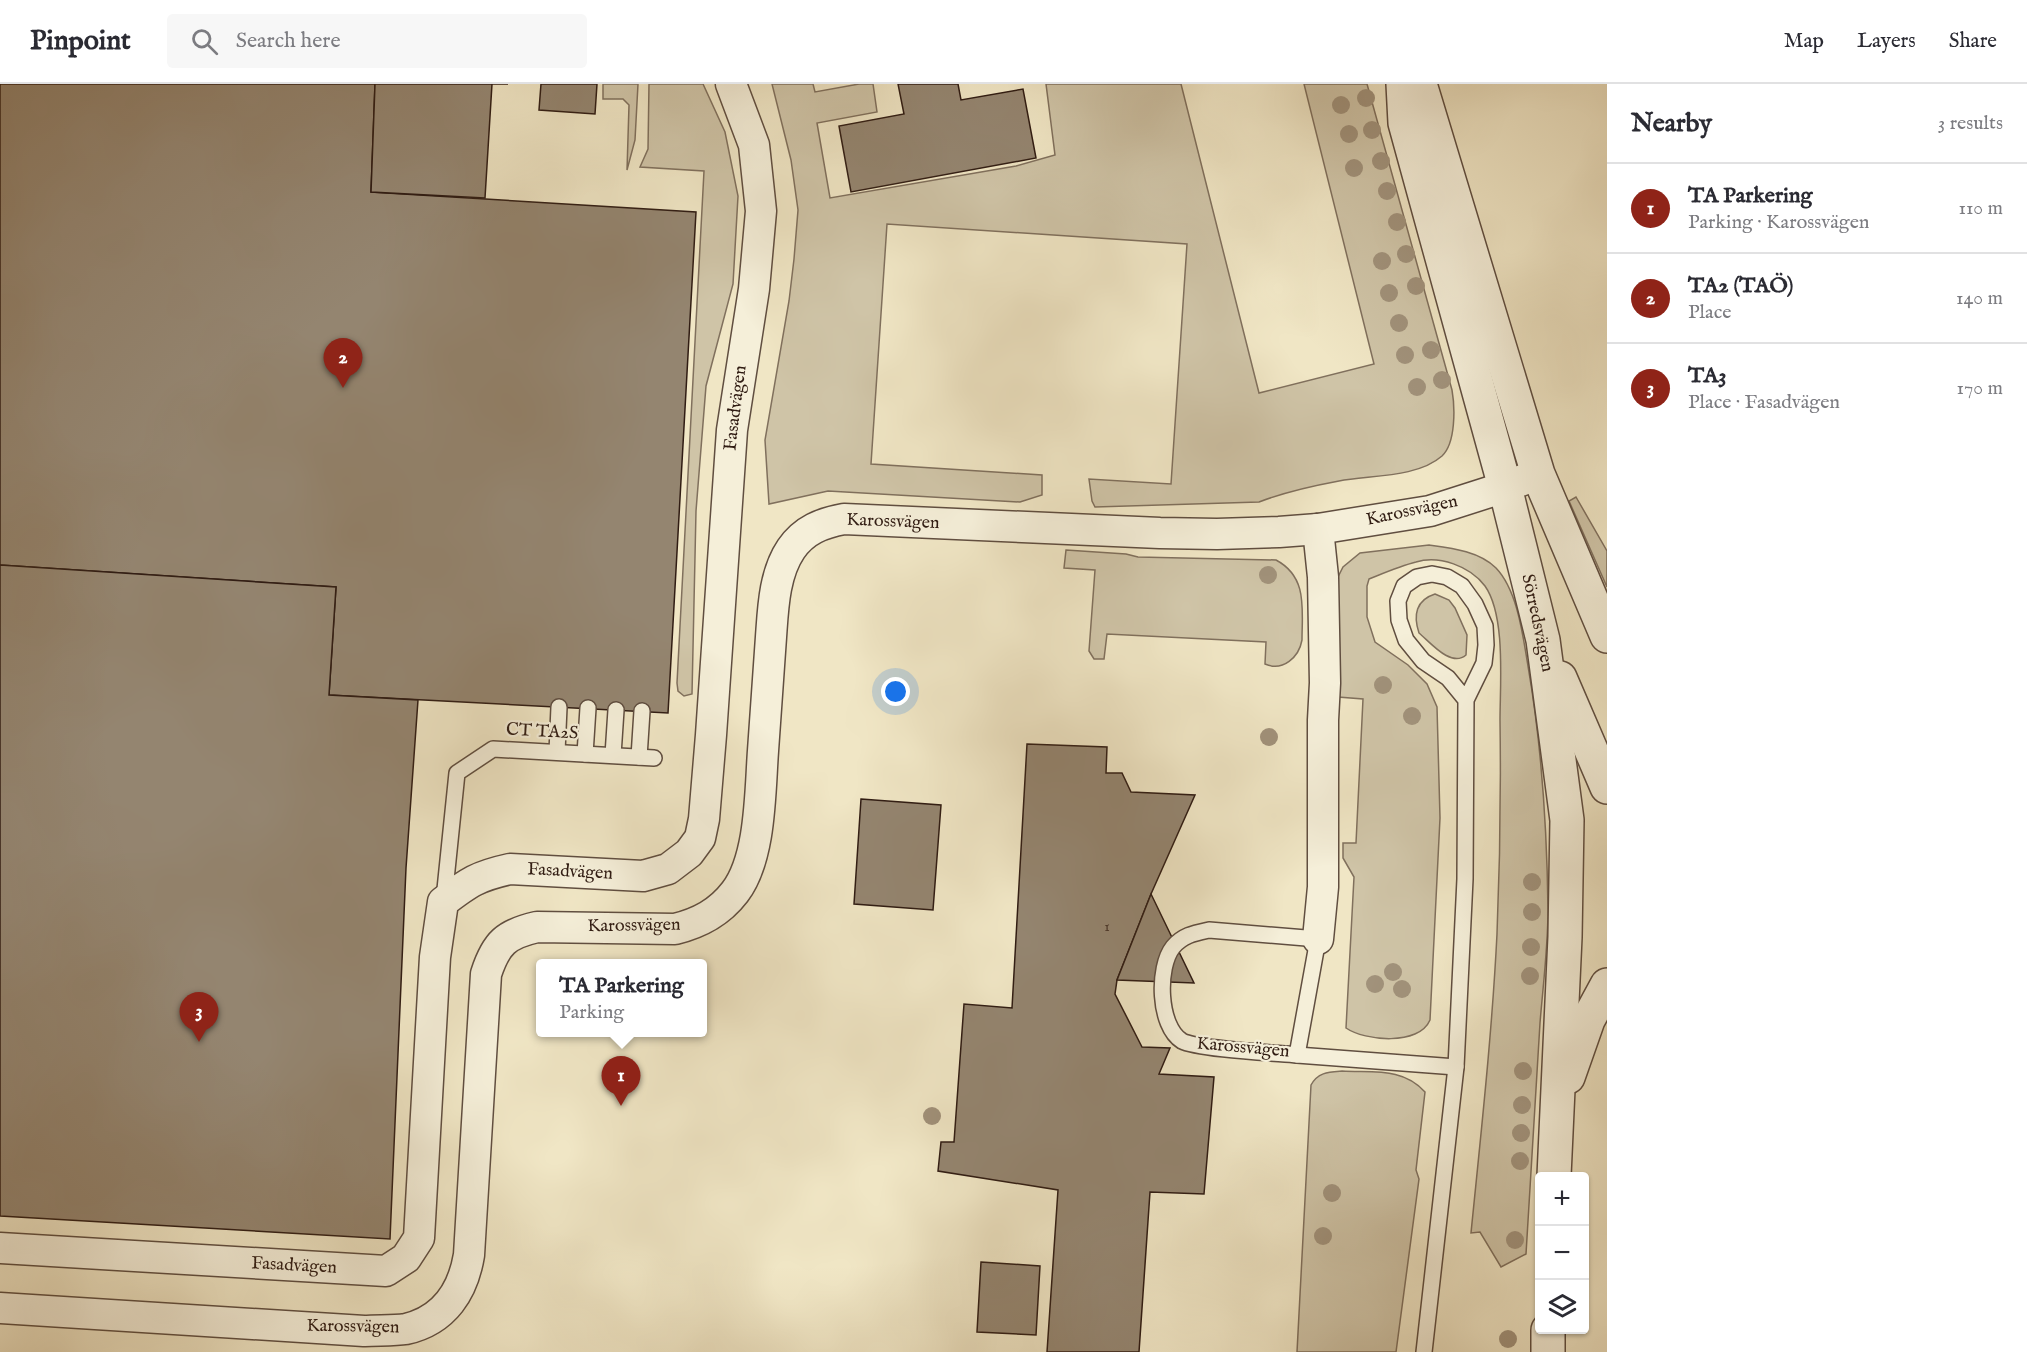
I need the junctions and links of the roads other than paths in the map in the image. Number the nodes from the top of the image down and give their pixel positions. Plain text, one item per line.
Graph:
1 (731, 84) edge
2 (1403, 84) edge
3 (1420, 84) edge
4 (1538, 474) junction
5 (1505, 488) junction
6 (1318, 530) junction
7 (1607, 636) edge
8 (1543, 640) junction
9 (1466, 700) junction
10 (559, 707) dead end
11 (588, 708) dead end
12 (615, 710) dead end
13 (642, 711) dead end
14 (557, 752) junction
15 (585, 754) junction
16 (613, 755) junction
17 (639, 757) junction
18 (654, 758) dead end
19 (1607, 787) edge
20 (443, 902) junction
21 (1318, 939) junction
22 (1607, 985) edge
23 (1297, 1055) junction
24 (1456, 1067) junction
25 (1557, 1107) junction
26 (1554, 1172) edge
27 (0, 1248) edge
28 (0, 1308) edge
29 (1548, 1334) edge
30 (1424, 1352) edge
31 (1548, 1352) edge

1 - 20 street, Fasadvägen
2 - 5 street, Sörredsvägen
3 - 4 street
4 - 5 street, Karossvägen
4 - 7 street
5 - 6 street, Karossvägen
5 - 8 street, Sörredsvägen
6 - 21 street, Karossvägen
6 - 28 street, Karossvägen
8 - 19 street
8 - 25 street, Sörredsvägen
9 - 9 lane
9 - 24 lane
10 - 14 lane
11 - 15 lane
12 - 16 lane
13 - 17 lane
14 - 15 lane, CT TA2S
14 - 20 lane, CT TA2S
15 - 16 lane, CT TA2S
16 - 17 lane, CT TA2S
17 - 18 lane, CT TA2S
20 - 27 street, Fasadvägen
21 - 23 lane, Karossvägen
21 - 23 lane, Karossvägen
22 - 25 street
23 - 24 lane
24 - 30 lane
25 - 26 street, Sörredsvägen
29 - 31 street

